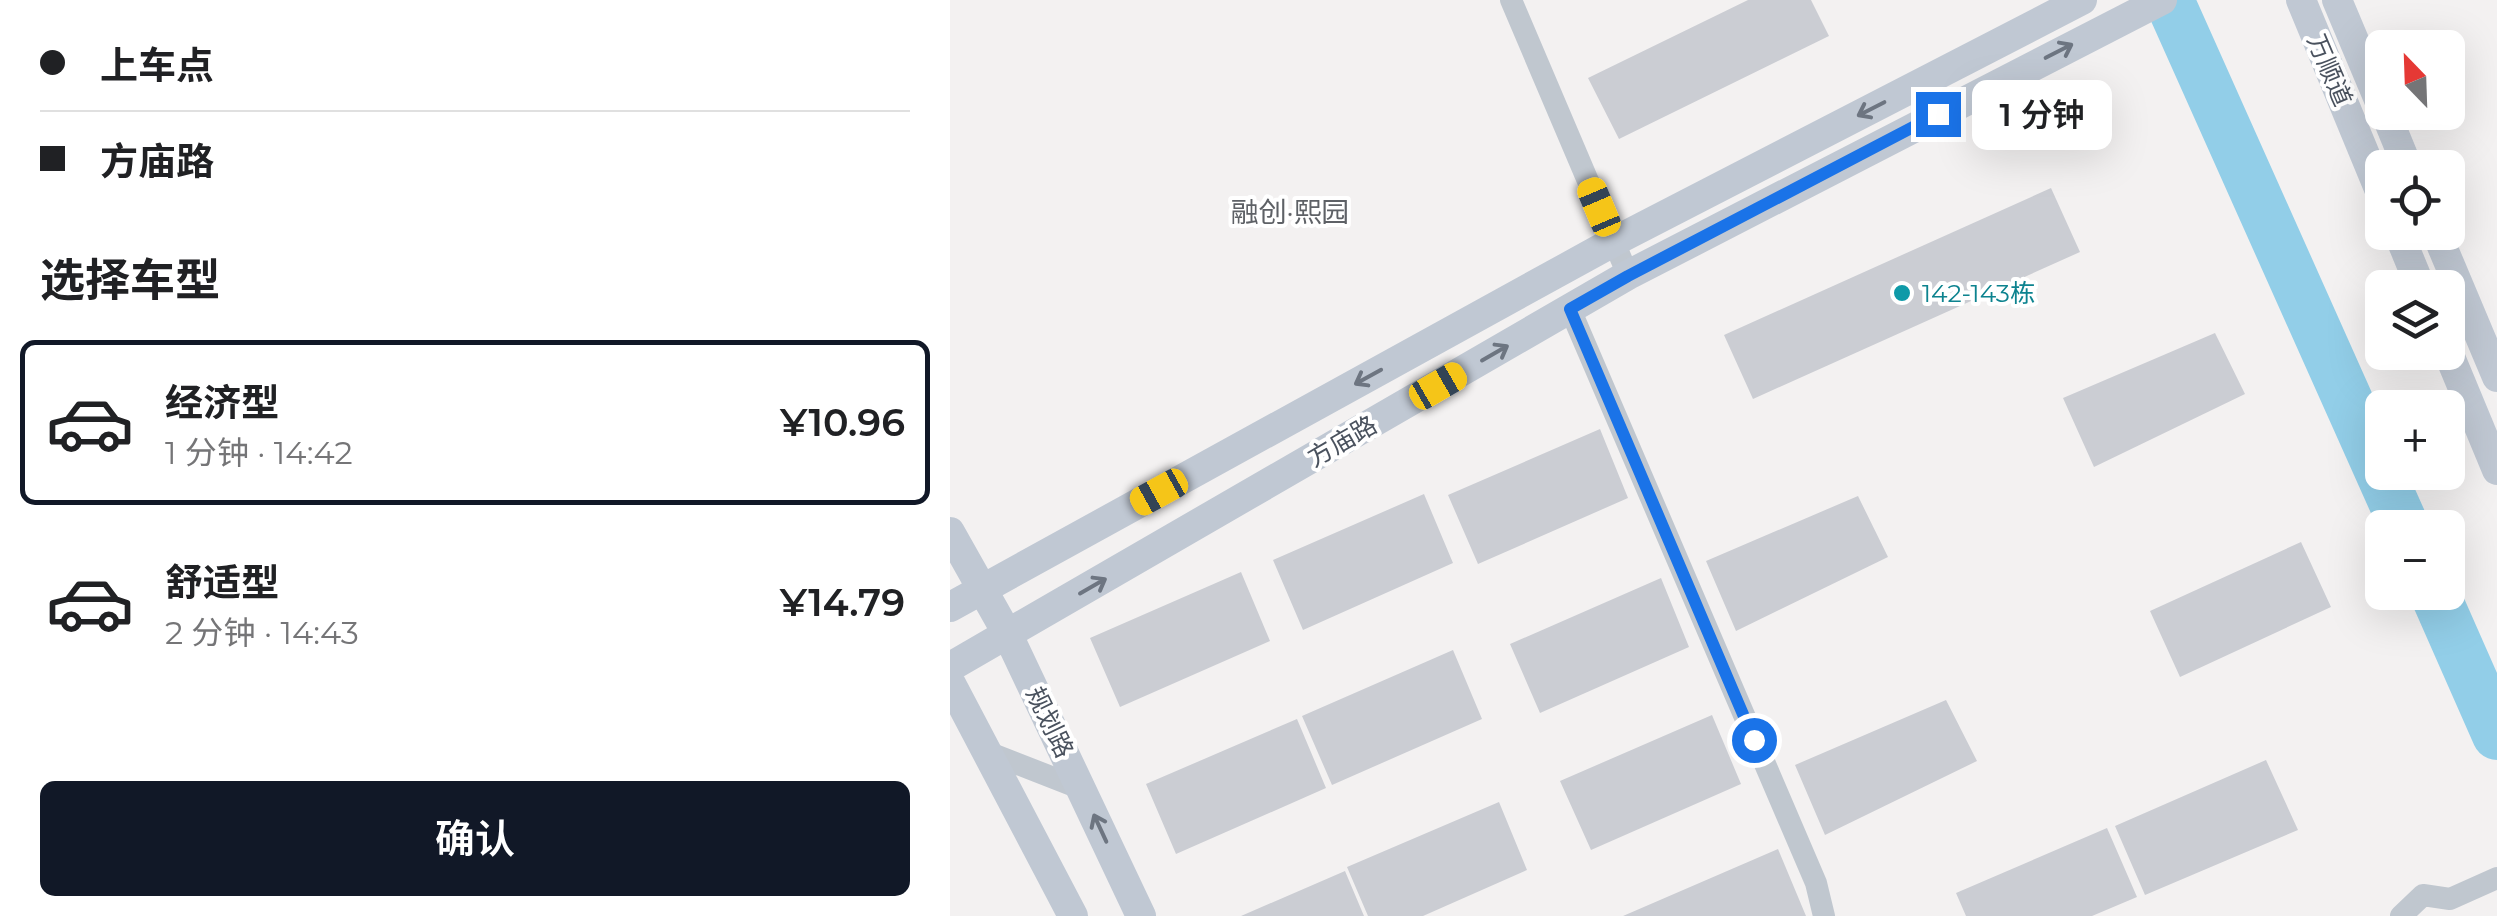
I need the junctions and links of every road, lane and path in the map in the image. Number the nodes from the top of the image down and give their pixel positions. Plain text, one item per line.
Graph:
1 (1512, 0) edge
2 (2082, 0) edge
3 (2162, 0) edge
4 (2301, 0) edge
5 (2337, 0) edge
6 (2365, 66) edge
7 (2365, 155) edge
8 (1614, 242) junction
9 (2444, 250) edge
10 (1628, 276) junction
11 (1570, 309) junction
12 (2455, 370) edge
13 (2497, 377) edge
14 (2497, 470) edge
15 (950, 532) edge
16 (984, 589) junction
17 (950, 607) edge
18 (1008, 635) junction
19 (950, 667) edge
20 (950, 682) edge
21 (987, 752) junction
22 (1082, 789) junction
23 (2490, 880) edge
24 (1073, 916) edge
25 (1141, 916) edge
26 (1824, 916) edge
27 (2401, 916) edge

1 - 8 street
2 -> 8 street, 方庙路
10 -> 3 street, 方庙路
4 - 7 street, 万顺道
5 - 6 street, 万顺道
8 - 10 street
8 -> 16 street, 方庙路
9 - 13 street
10 - 11 street, 方庙路
18 -> 11 street, 方庙路
11 - 26 street
12 - 14 street
15 - 16 street, 规划路
16 - 17 street, 方庙路
16 - 18 street, 规划路
18 - 19 street, 方庙路
18 - 22 street, 规划路
20 - 21 street
21 - 22 street
21 - 24 street
25 -> 22 street, 规划路
23 - 27 street

